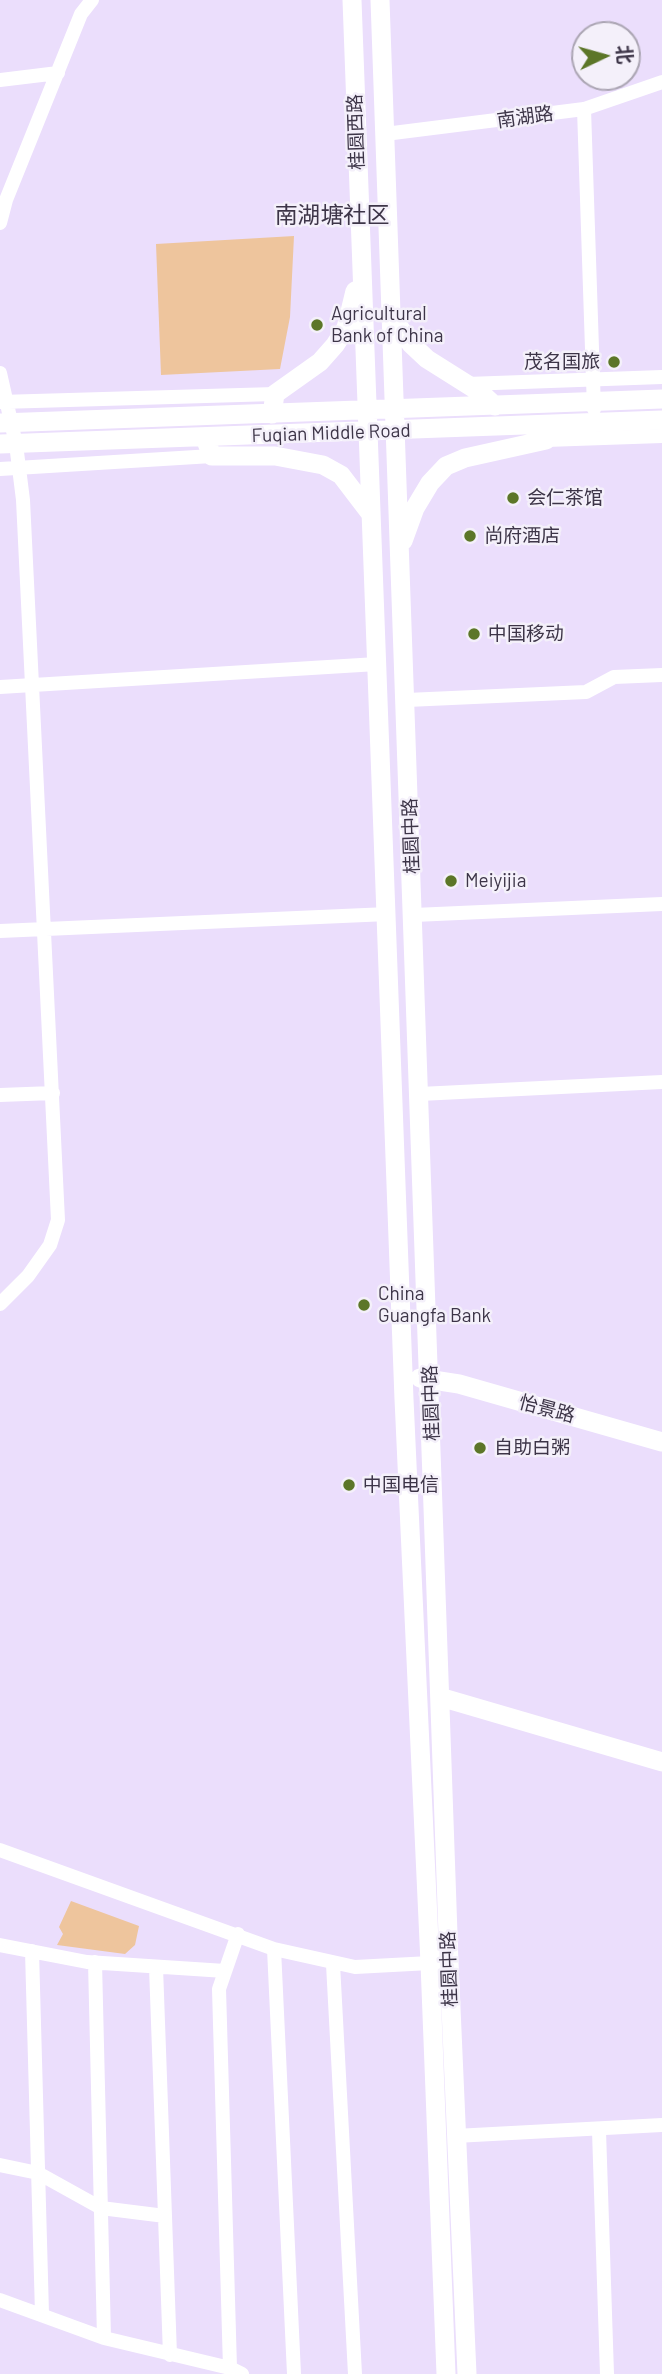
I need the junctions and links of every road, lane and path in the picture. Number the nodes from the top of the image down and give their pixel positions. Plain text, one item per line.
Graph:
1 (352, 0) edge
2 (380, 0) edge
3 (86, 2) edge
4 (58, 73) junction
5 (0, 80) edge
6 (662, 82) edge
7 (584, 109) junction
8 (385, 134) junction
9 (0, 223) edge
10 (361, 260) junction
11 (390, 313) junction
12 (0, 373) edge
13 (662, 377) edge
14 (593, 380) junction
15 (467, 384) junction
16 (275, 394) junction
17 (662, 399) edge
18 (3, 402) edge
19 (594, 402) junction
20 (495, 406) junction
21 (365, 411) junction
22 (394, 411) junction
23 (272, 414) junction
24 (662, 420) edge
25 (5, 423) edge
26 (594, 423) junction
27 (621, 430) junction
28 (394, 431) junction
29 (366, 432) junction
30 (662, 436) edge
31 (546, 440) joint
32 (8, 444) edge
33 (209, 447) junction
34 (19, 469) junction
35 (0, 470) edge
36 (370, 513) junction
37 (400, 549) junction
38 (377, 664) junction
39 (662, 675) edge
40 (34, 686) junction
41 (0, 687) edge
42 (407, 700) junction
43 (662, 904) edge
44 (388, 914) junction
45 (414, 915) junction
46 (45, 929) junction
47 (0, 931) edge
48 (662, 1082) edge
49 (53, 1093) junction
50 (420, 1094) junction
51 (0, 1095) edge
52 (0, 1304) edge
53 (404, 1376) junction
54 (430, 1379) junction
55 (662, 1443) edge
56 (440, 1697) junction
57 (662, 1762) edge
58 (0, 1850) edge
59 (237, 1934) junction
60 (0, 1945) edge
61 (274, 1949) junction
62 (32, 1951) junction
63 (94, 1962) junction
64 (440, 1962) junction
65 (333, 1964) junction
66 (156, 1967) junction
67 (225, 1971) junction
68 (662, 2125) edge
69 (598, 2131) junction
70 (455, 2136) junction
71 (0, 2165) edge
72 (38, 2173) junction
73 (101, 2208) junction
74 (165, 2216) junction
75 (0, 2300) edge
76 (42, 2314) junction
77 (104, 2338) junction
78 (170, 2355) junction
79 (236, 2371) edge
80 (294, 2374) edge
81 (355, 2374) edge
82 (446, 2374) edge
83 (467, 2374) edge
84 (607, 2374) edge

1 - 10 main road, 桂圆西路
2 - 8 main road, 桂圆西路
3 - 4 street
4 - 5 street
4 - 9 street
6 - 7 street, 南湖路
7 - 8 street, 南湖路
7 - 14 street
8 - 11 main road, 桂圆西路
10 - 16 main road
10 - 21 main road, 桂圆西路
11 - 15 main road
11 - 22 main road, 桂圆西路
12 - 18 street
13 - 14 street
14 - 15 street
14 - 19 street
15 - 20 main road
16 - 18 street
16 - 23 main road
17 - 19 main road, Fuqian Middle Road
18 - 25 street
19 - 20 main road, Fuqian Middle Road
19 - 26 street
20 - 22 main road, Fuqian Middle Road
21 - 22 main road, Fuqian Middle Road
21 - 23 main road, Fuqian Middle Road
21 - 29 main road, 桂圆西路
22 - 28 main road, 桂圆西路
23 - 25 main road, Fuqian Middle Road
24 - 27 main road, Fuqian Middle Road
25 - 32 street
26 - 27 main road, Fuqian Middle Road
26 - 28 main road, Fuqian Middle Road
27 - 30 street
27 - 31 street
28 - 29 main road, Fuqian Middle Road
28 - 37 main road, 桂圆中路
29 - 33 main road, Fuqian Middle Road
29 - 36 main road, 桂圆中路
31 - 37 main road
32 - 33 main road, Fuqian Middle Road
32 - 34 street
33 - 34 street
33 - 36 main road
34 - 35 street
34 - 40 street
36 - 38 main road, 桂圆中路
37 - 42 main road, 桂圆中路
38 - 40 street
38 - 44 main road, 桂圆中路
39 - 42 street
40 - 41 street
40 - 46 street
42 - 45 main road, 桂圆中路
43 - 45 street
44 - 45 main road
44 - 46 street
44 - 53 main road, 桂圆中路
45 - 50 main road, 桂圆中路
46 - 47 street
46 - 49 street
48 - 50 street
49 - 51 street
49 - 52 street
50 - 54 main road, 桂圆中路
53 - 54 main road, 怡景路
53 - 64 main road, 桂圆中路
54 - 55 main road, 怡景路
54 - 56 main road, 桂圆中路
56 - 57 main road
56 - 64 main road, 桂圆中路
58 - 59 street
59 - 61 street
59 - 67 street
60 - 62 street
61 - 65 street
61 - 80 street
62 - 63 street
62 - 72 street
63 - 66 street
63 - 73 street
64 - 65 street
64 - 70 main road, 桂圆中路
64 - 82 main road, 桂圆中路
65 - 81 street
66 - 67 street
66 - 74 street
67 - 79 street
68 - 69 street
69 - 70 street
69 - 84 street
70 - 83 main road, 桂圆中路
71 - 72 street
72 - 73 street
72 - 76 street
73 - 74 street
73 - 77 street
74 - 78 street
75 - 76 street
76 - 77 street
77 - 78 street
78 - 79 street

